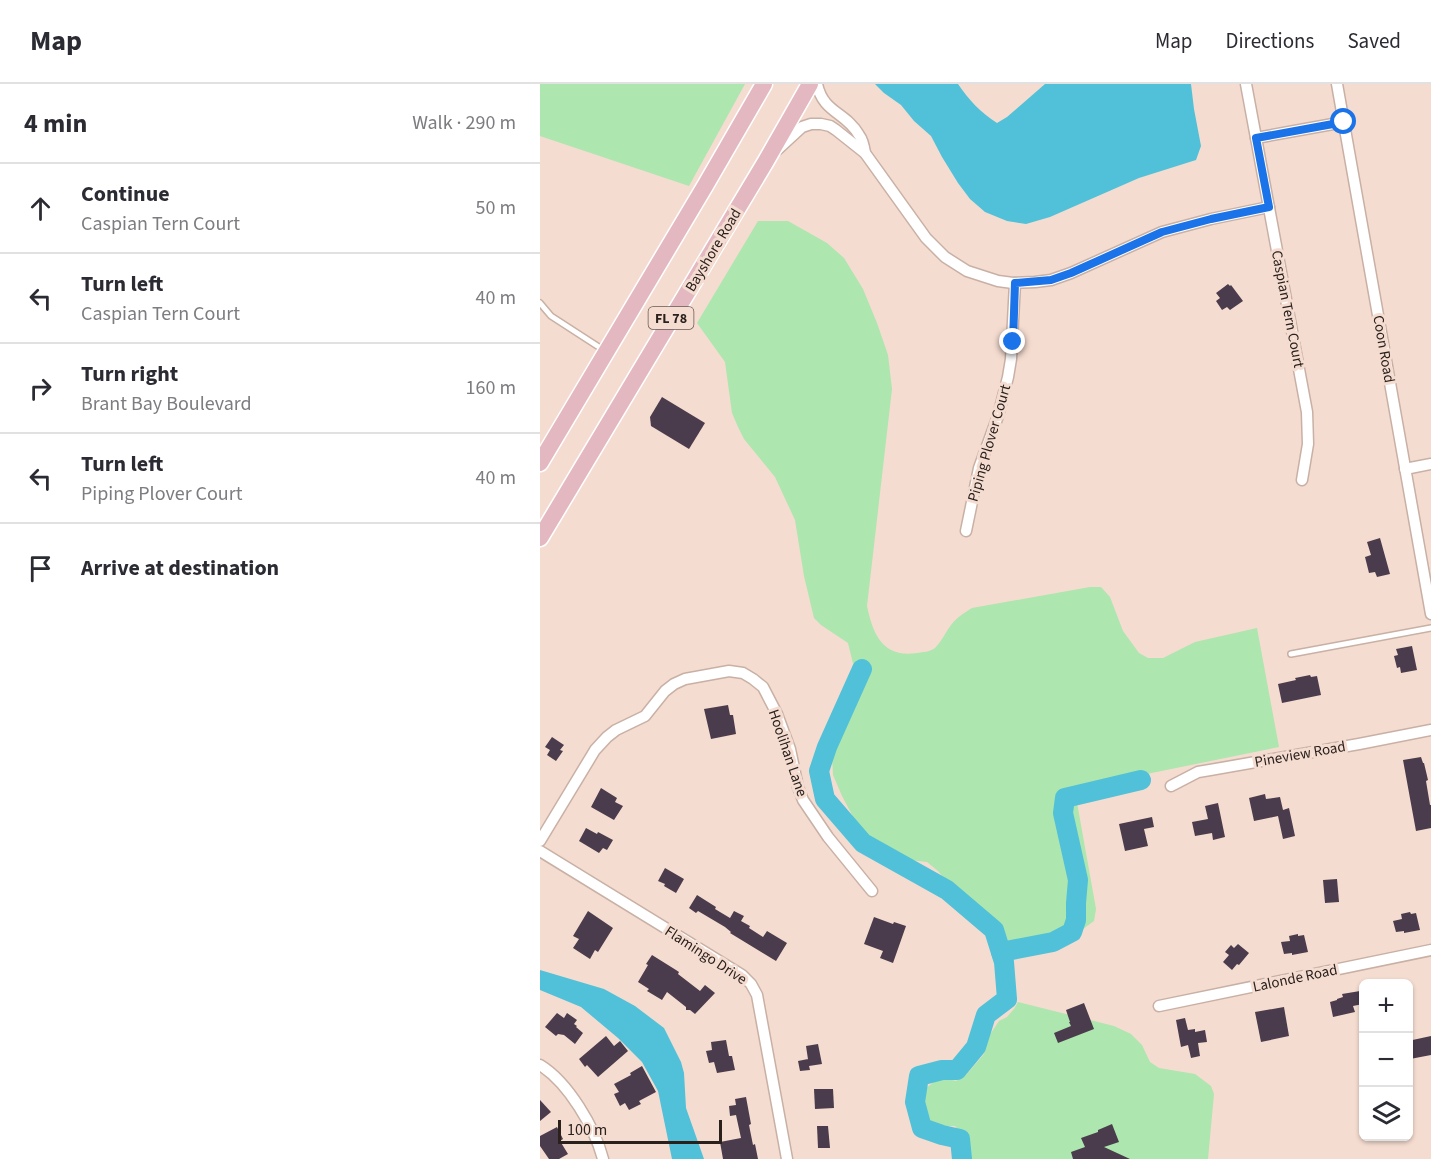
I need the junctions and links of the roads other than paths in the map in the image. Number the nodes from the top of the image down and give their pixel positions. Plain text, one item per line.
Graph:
1 (764, 84) edge
2 (810, 84) edge
3 (817, 84) edge
4 (1246, 84) edge
5 (1337, 84) edge
6 (1344, 122) junction
7 (1256, 138) junction
8 (865, 153) junction
9 (766, 161) junction
10 (1269, 207) junction
11 (1015, 283) junction
12 (540, 303) edge
13 (607, 351) junction
14 (540, 463) edge
15 (1431, 464) edge
16 (1405, 469) junction
17 (1302, 480) dead end
18 (966, 531) dead end
19 (540, 538) edge
20 (1431, 614) edge
21 (1431, 628) edge
22 (1291, 654) dead end
23 (1431, 730) edge
24 (1171, 786) dead end
25 (540, 841) edge
26 (540, 851) edge
27 (872, 891) dead end
28 (1431, 950) edge
29 (1159, 1006) dead end
30 (540, 1065) edge
31 (603, 1159) edge
32 (787, 1159) edge

1 - 13 main road, FL 78
2 - 9 main road, Bayshore Road / FL 78
3 - 8 street
4 - 7 street, Caspian Tern Court
5 - 6 street, Coon Road
6 - 7 street
6 - 16 street, Coon Road
7 - 10 street, Caspian Tern Court
8 - 9 street
8 - 11 street
9 - 19 main road, Bayshore Road / FL 78
10 - 11 street
10 - 17 street, Caspian Tern Court
11 - 18 street, Piping Plover Court
12 - 13 lane
13 - 14 main road, FL 78
15 - 16 street
16 - 20 street, Coon Road
21 - 22 lane
23 - 24 street, Pineview Road
25 - 27 street, Hoolihan Lane
26 - 32 street, Flamingo Drive
28 - 29 street, Lalonde Road
30 - 31 street

